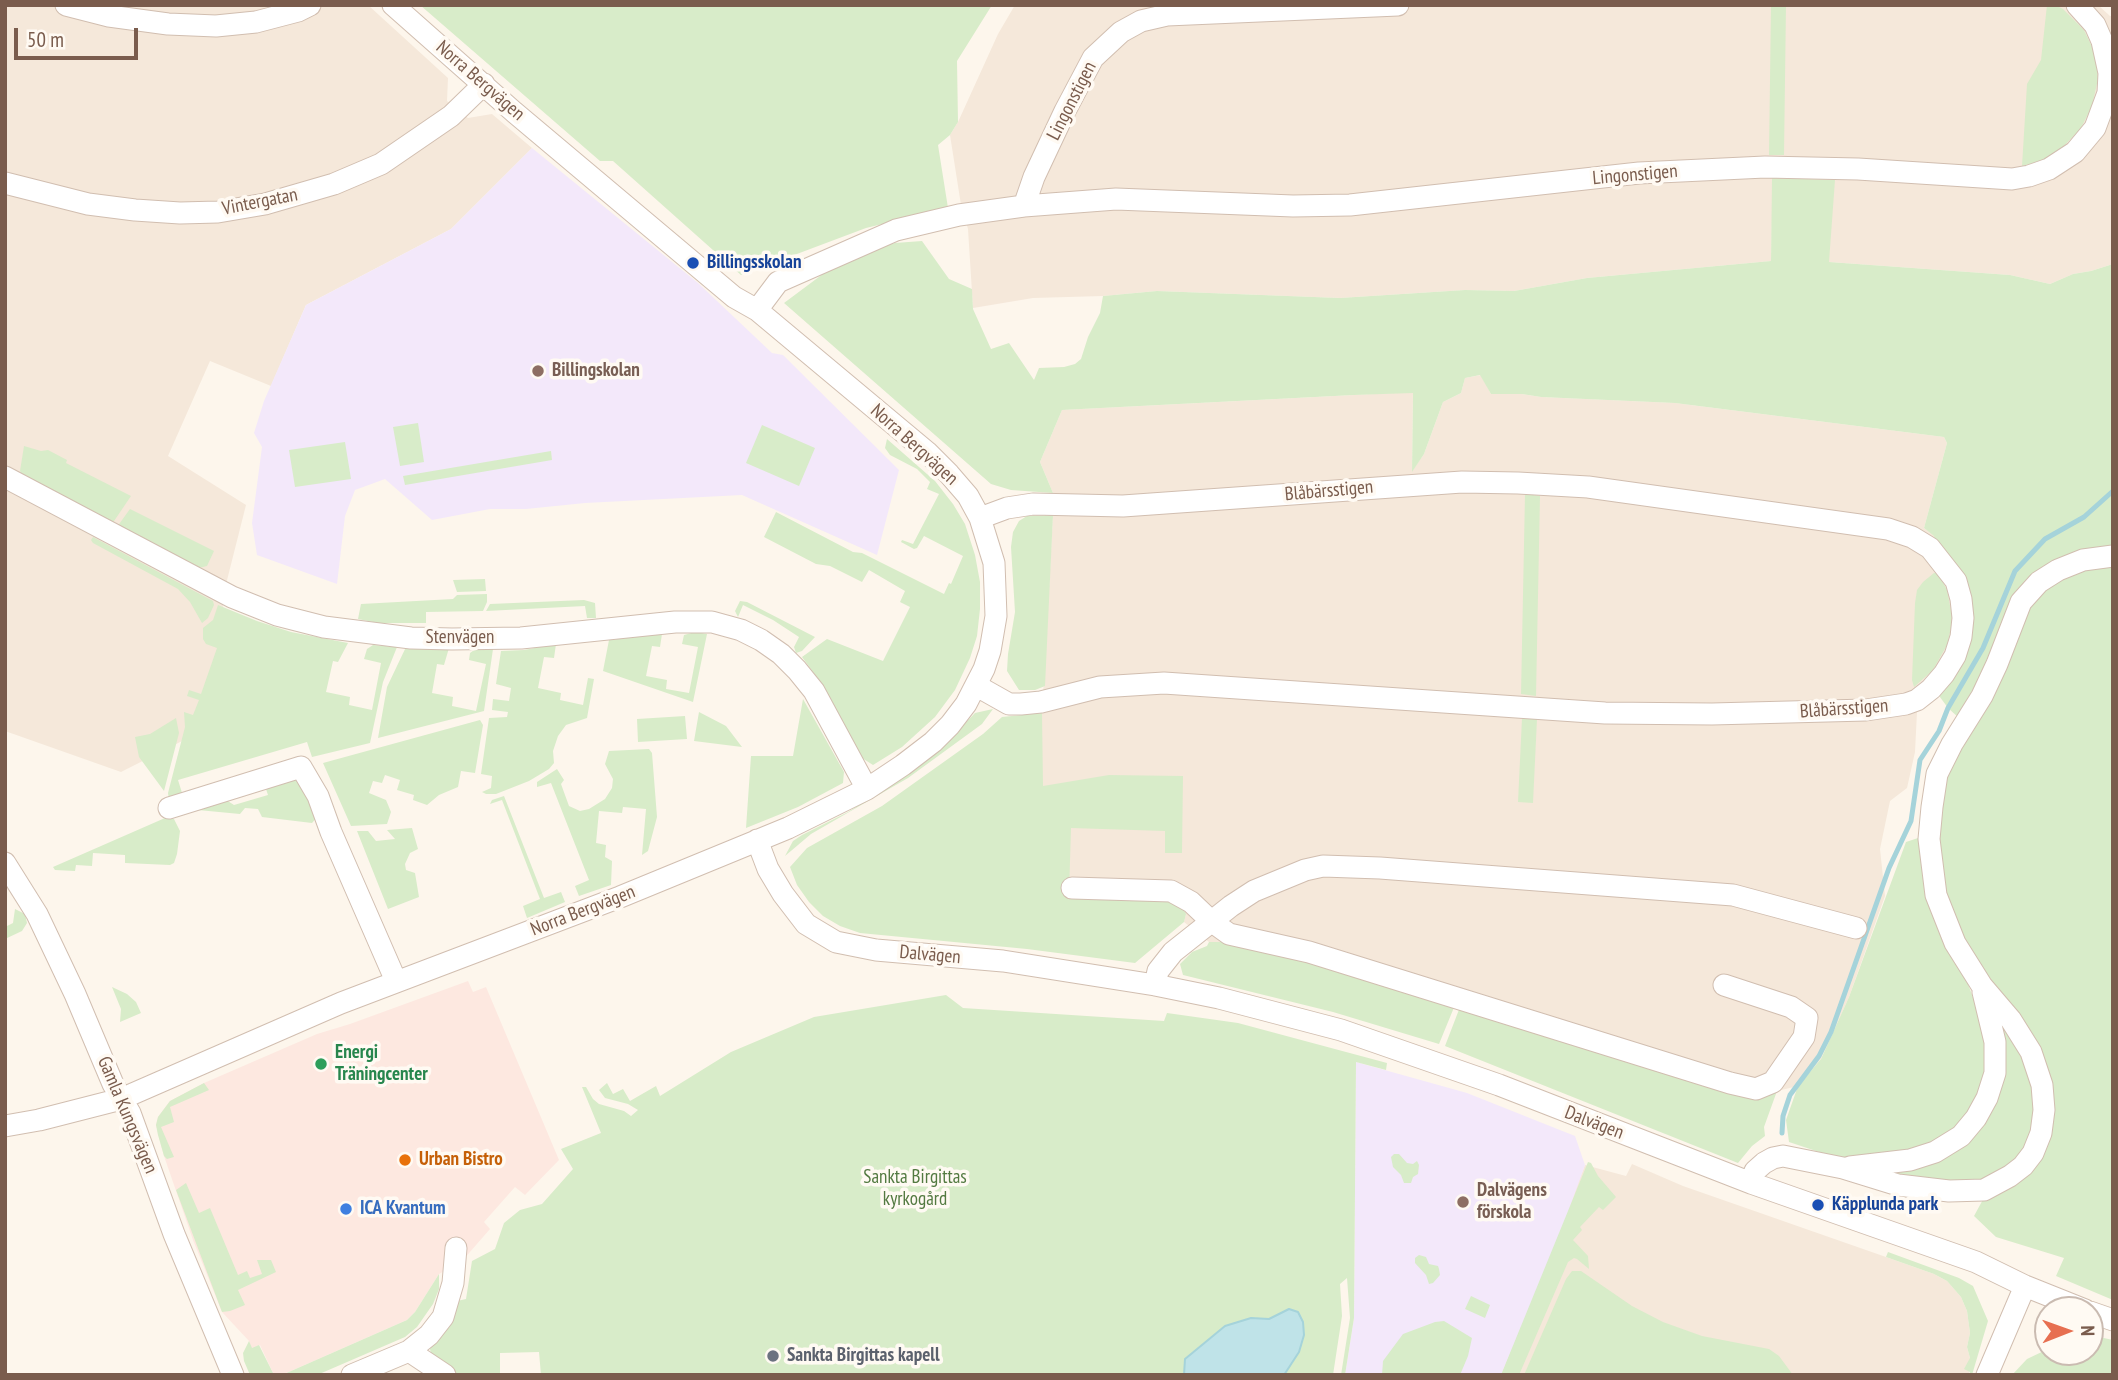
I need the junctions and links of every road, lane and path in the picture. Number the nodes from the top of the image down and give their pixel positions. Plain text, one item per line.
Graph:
1 (66, 5) edge
2 (310, 5) edge
3 (393, 5) edge
4 (1398, 5) edge
5 (2077, 5) edge
6 (484, 84) junction
7 (5, 183) edge
8 (1024, 206) junction
9 (757, 310) junction
10 (5, 477) edge
11 (980, 518) junction
12 (2113, 556) edge
13 (976, 686) junction
14 (867, 789) junction
15 (169, 808) dead end
16 (757, 840) junction
17 (5, 863) edge
18 (1072, 888) dead end
19 (1211, 921) junction
20 (1856, 928) dead end
21 (396, 981) junction
22 (1155, 985) junction
23 (1724, 985) dead end
24 (1982, 986) junction
25 (121, 1099) junction
26 (5, 1126) edge
27 (1843, 1168) junction
28 (1751, 1183) junction
29 (456, 1248) dead end
30 (2025, 1286) junction
31 (2050, 1296) edge
32 (409, 1351) junction
33 (233, 1375) edge
34 (352, 1375) edge
35 (445, 1375) edge
36 (1987, 1375) edge

1 - 2 street
3 - 6 street, Norra Bergvägen
4 - 8 street, Lingonstigen
5 - 8 street, Lingonstigen
6 - 7 street, Vintergatan
6 - 9 street, Norra Bergvägen
8 - 9 street, Lingonstigen
9 - 11 street, Norra Bergvägen
10 - 14 street, Stenvägen
11 - 13 street, Norra Bergvägen
11 - 13 street, Blåbärsstigen
12 - 24 street
13 - 14 street, Norra Bergvägen
14 - 16 street, Norra Bergvägen
15 - 21 street
16 - 21 street, Norra Bergvägen
16 - 22 street, Dalvägen
17 - 25 street, Gamla Kungsvägen
18 - 19 street
19 - 20 street
19 - 22 street
19 - 23 street
21 - 25 street, Norra Bergvägen
22 - 28 street, Dalvägen
24 - 27 street
24 - 27 street
25 - 26 street, Norra Bergvägen
25 - 33 street, Gamla Kungsvägen
27 - 28 street
28 - 30 street, Dalvägen
29 - 32 street
30 - 31 street, Dalvägen
30 - 36 street
32 - 34 street
32 - 35 street

